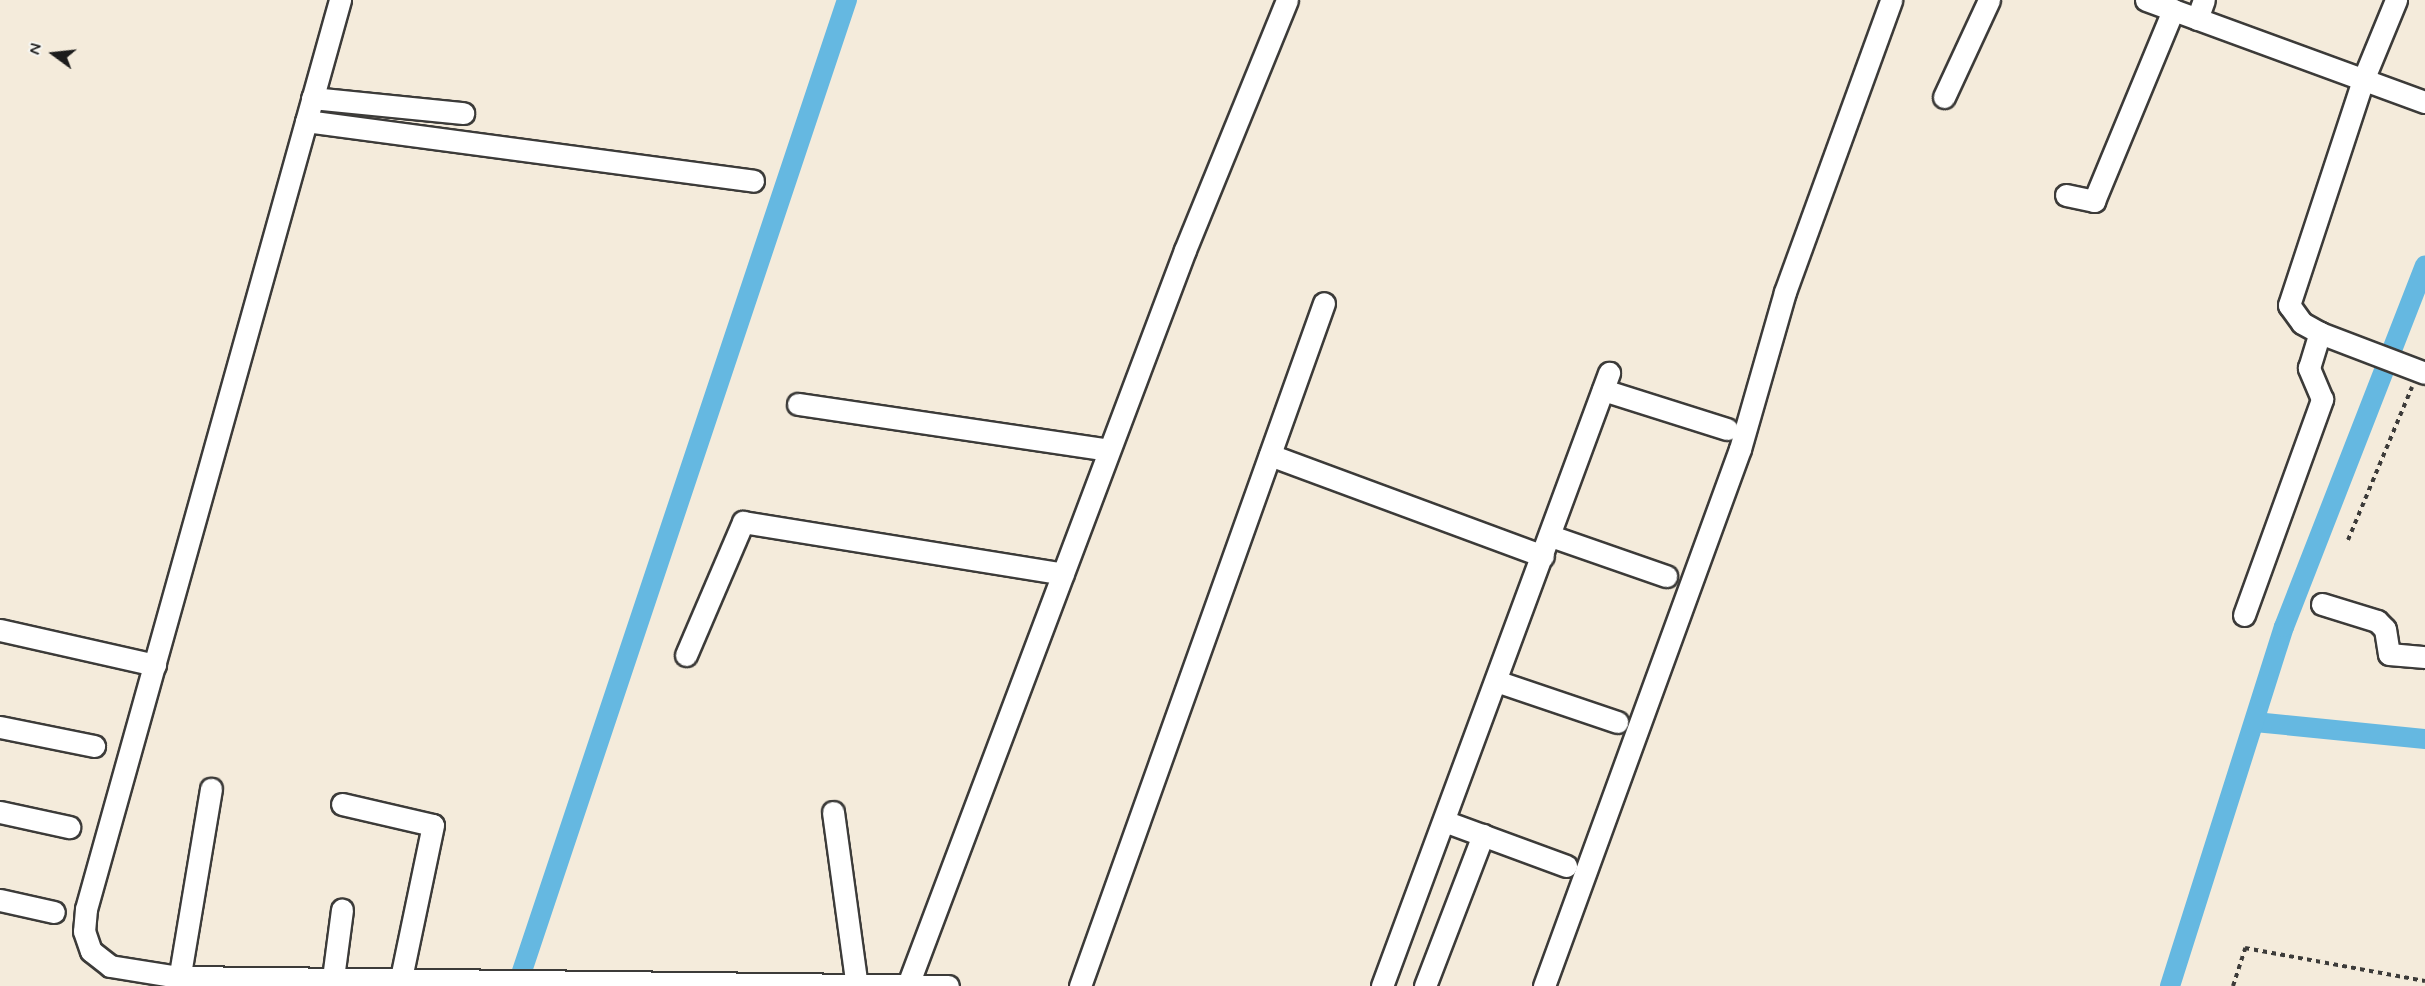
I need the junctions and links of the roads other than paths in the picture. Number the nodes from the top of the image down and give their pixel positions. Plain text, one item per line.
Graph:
1 (340, 0) edge
2 (1287, 0) edge
3 (1891, 0) edge
4 (1989, 0) edge
5 (2146, 0) edge
6 (2396, 0) edge
7 (2174, 10) junction
8 (2200, 10) edge
9 (2363, 80) junction
10 (1944, 97) dead end
11 (312, 98) junction
12 (2425, 102) edge
13 (463, 113) dead end
14 (306, 121) junction
15 (753, 181) dead end
16 (2066, 195) dead end
17 (1324, 303) dead end
18 (2320, 333) junction
19 (2422, 376) edge
20 (798, 404) dead end
21 (1727, 429) dead end
22 (1108, 450) junction
23 (1270, 454) junction
24 (1547, 546) junction
25 (1063, 574) junction
26 (1666, 576) dead end
27 (2322, 604) dead end
28 (2244, 615) dead end
29 (0, 630) edge
30 (686, 655) dead end
31 (2425, 657) edge
32 (155, 665) junction
33 (1496, 681) junction
34 (1617, 722) dead end
35 (0, 727) edge
36 (93, 746) dead end
37 (211, 789) dead end
38 (342, 804) dead end
39 (0, 812) edge
40 (833, 812) dead end
41 (1444, 821) junction
42 (69, 826) dead end
43 (1483, 835) junction
44 (1566, 866) dead end
45 (0, 900) edge
46 (342, 910) dead end
47 (54, 912) dead end
48 (401, 978) junction
49 (339, 980) edge
50 (179, 981) edge
51 (254, 981) edge
52 (856, 981) junction
53 (428, 982) edge
54 (790, 983) edge
55 (912, 984) edge
56 (948, 986) edge
57 (1080, 986) edge
58 (1382, 986) edge
59 (1425, 986) edge
60 (1544, 986) edge

1 - 11 street
2 - 22 street
3 - 60 street
4 - 10 street
5 - 7 street
6 - 9 street
7 - 8 street
7 - 16 street
8 - 9 street
9 - 12 street
9 - 18 street
11 - 13 street
11 - 14 street
14 - 15 street
14 - 32 street
17 - 23 street
18 - 19 street
18 - 28 street
20 - 22 street
21 - 24 street
22 - 25 street
23 - 24 street
23 - 57 street
24 - 26 street
24 - 33 street
25 - 30 street
25 - 55 street
27 - 31 street
29 - 32 street
32 - 50 street
33 - 34 street
33 - 41 street
35 - 36 street
37 - 50 street
38 - 48 street
39 - 42 street
40 - 52 street
41 - 43 street
41 - 58 street
43 - 44 street
43 - 59 street
45 - 47 street
46 - 49 street
48 - 49 street
48 - 53 street
49 - 51 street
50 - 51 street
52 - 54 street
52 - 55 street
53 - 54 street
55 - 56 street

